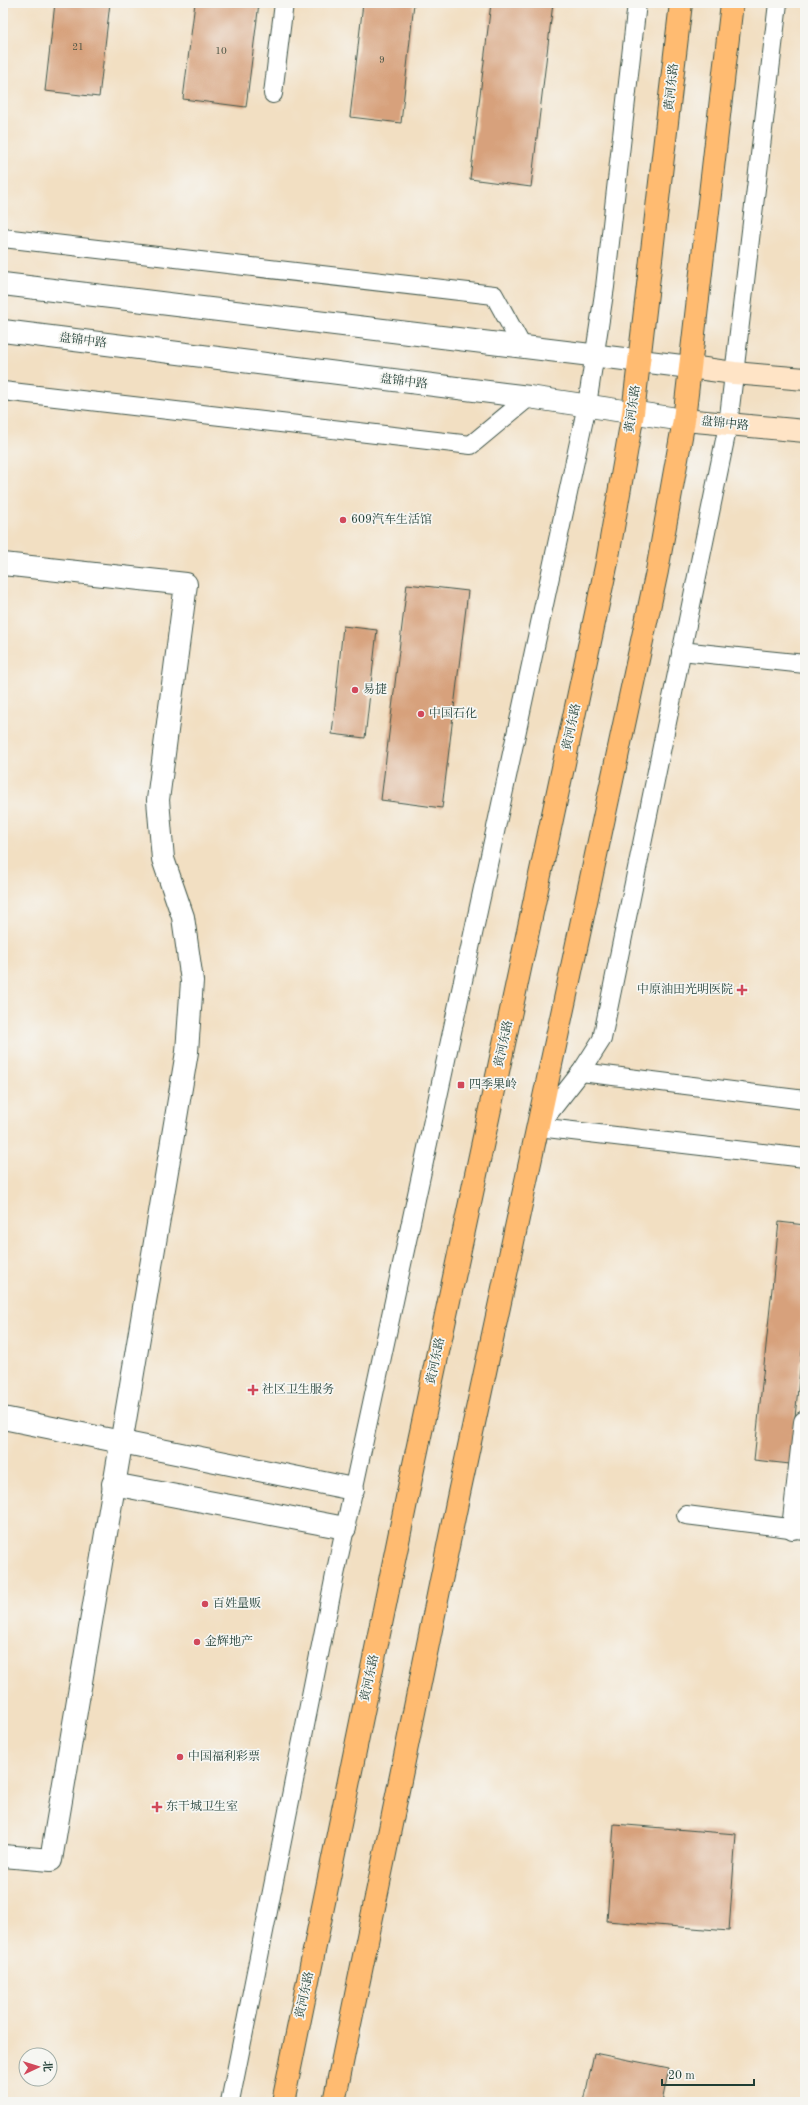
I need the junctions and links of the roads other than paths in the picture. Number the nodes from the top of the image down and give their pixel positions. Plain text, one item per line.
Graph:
1 (284, 3) edge
2 (637, 3) edge
3 (681, 3) edge
4 (732, 3) edge
5 (778, 3) edge
6 (273, 94) dead end
7 (3, 238) edge
8 (3, 284) edge
9 (3, 331) edge
10 (522, 346) junction
11 (595, 354) junction
12 (639, 360) junction
13 (690, 367) junction
14 (734, 373) junction
15 (805, 379) edge
16 (3, 391) edge
17 (529, 397) junction
18 (587, 405) junction
19 (633, 413) junction
20 (684, 420) junction
21 (728, 425) junction
22 (805, 431) edge
23 (3, 564) edge
24 (681, 651) junction
25 (805, 664) edge
26 (581, 1072) junction
27 (805, 1100) edge
28 (538, 1127) junction
29 (805, 1158) edge
30 (3, 1418) edge
31 (805, 1422) edge
32 (121, 1441) junction
33 (114, 1484) junction
34 (353, 1489) junction
35 (686, 1515) dead end
36 (345, 1528) junction
37 (799, 1529) edge
38 (3, 1856) edge
39 (230, 2102) edge
40 (283, 2102) edge
41 (334, 2102) edge

1 - 6 lane
2 - 11 lane
3 - 12 main road, 黄河东路
4 - 13 main road
5 - 14 lane
7 - 10 lane
8 - 10 street
9 - 17 street, 盘锦中路
10 - 11 street
11 - 12 street
11 - 18 lane
12 - 13 street
12 - 19 main road, 黄河东路
13 - 14 main road
13 - 20 main road
14 - 15 main road
14 - 21 lane
16 - 17 lane
17 - 18 street, 盘锦中路
18 - 19 street, 盘锦中路
18 - 34 lane
19 - 20 street, 盘锦中路
19 - 40 main road, 黄河东路
20 - 21 main road, 盘锦中路
20 - 28 main road
21 - 22 main road, 盘锦中路
21 - 24 lane
23 - 32 street
24 - 25 lane
24 - 26 lane
26 - 27 lane
26 - 28 lane
28 - 29 lane
28 - 41 main road
30 - 32 street
31 - 37 street
32 - 33 street
32 - 34 street
33 - 36 street
33 - 38 street
34 - 36 lane
35 - 37 lane
36 - 39 lane

